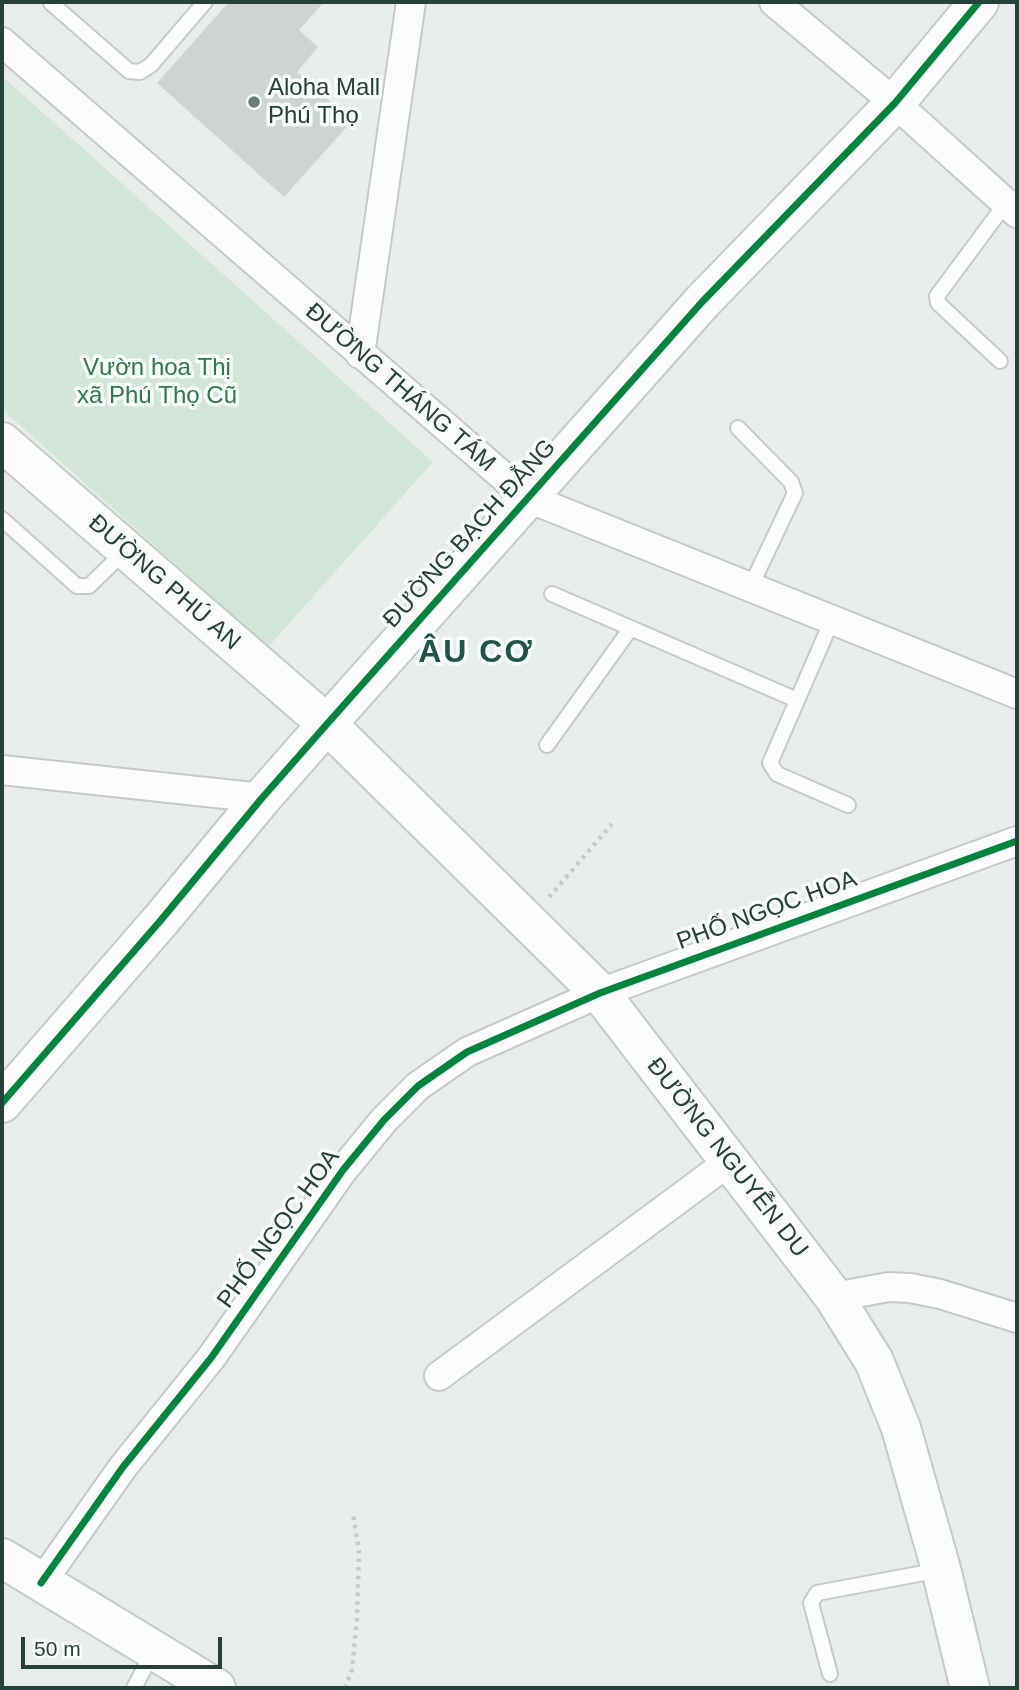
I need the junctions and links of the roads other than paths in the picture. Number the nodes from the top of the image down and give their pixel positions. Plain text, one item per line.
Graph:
1 (205, 2) edge
2 (411, 2) edge
3 (774, 2) edge
4 (979, 2) edge
5 (51, 3) edge
6 (2, 42) edge
7 (895, 103) junction
8 (1012, 208) edge
9 (360, 354) junction
10 (1000, 361) dead end
11 (738, 428) dead end
12 (2, 442) edge
13 (528, 498) junction
14 (2, 519) edge
15 (126, 550) junction
16 (750, 588) junction
17 (552, 594) dead end
18 (832, 620) junction
19 (631, 628) junction
20 (1017, 694) edge
21 (797, 700) junction
22 (327, 724) junction
23 (547, 745) dead end
24 (2, 770) edge
25 (262, 798) junction
26 (848, 805) dead end
27 (1017, 841) edge
28 (600, 993) junction
29 (2, 1103) edge
30 (730, 1161) junction
31 (834, 1297) junction
32 (1017, 1318) edge
33 (439, 1376) dead end
34 (2, 1558) edge
35 (941, 1569) junction
36 (41, 1583) junction
37 (153, 1651) junction
38 (830, 1674) dead end
39 (134, 1688) edge
40 (216, 1688) edge
41 (970, 1688) edge

1 - 5 lane
2 - 9 street
3 - 7 street
4 - 7 street, ĐƯỜNG BẠCH ĐẰNG
6 - 9 street, ĐƯỜNG THÁNG TÁM
7 - 8 street
7 - 13 street, ĐƯỜNG BẠCH ĐẰNG
8 - 10 lane
9 - 13 street, ĐƯỜNG THÁNG TÁM
11 - 16 lane
12 - 15 street, ĐƯỜNG PHÚ AN
13 - 16 street, ĐƯỜNG THÁNG TÁM
13 - 22 street, ĐƯỜNG BẠCH ĐẰNG
14 - 15 lane
15 - 22 street, ĐƯỜNG PHÚ AN
16 - 18 street, ĐƯỜNG THÁNG TÁM
17 - 19 lane
18 - 20 street, ĐƯỜNG THÁNG TÁM
18 - 21 lane
19 - 21 lane
19 - 23 lane
21 - 26 lane
22 - 25 street, ĐƯỜNG BẠCH ĐẰNG
22 - 28 street, ĐƯỜNG NGUYỄN DU
24 - 25 street
25 - 29 street, ĐƯỜNG BẠCH ĐẰNG
27 - 28 street, PHỐ NGỌC HOA
28 - 30 street, ĐƯỜNG NGUYỄN DU
28 - 36 street, PHỐ NGỌC HOA
30 - 31 street, ĐƯỜNG NGUYỄN DU
30 - 33 street
31 - 32 street
31 - 35 street, ĐƯỜNG NGUYỄN DU
34 - 36 street
35 - 38 lane
35 - 41 street, ĐƯỜNG NGUYỄN DU
36 - 37 street
37 - 39 lane
37 - 40 street

